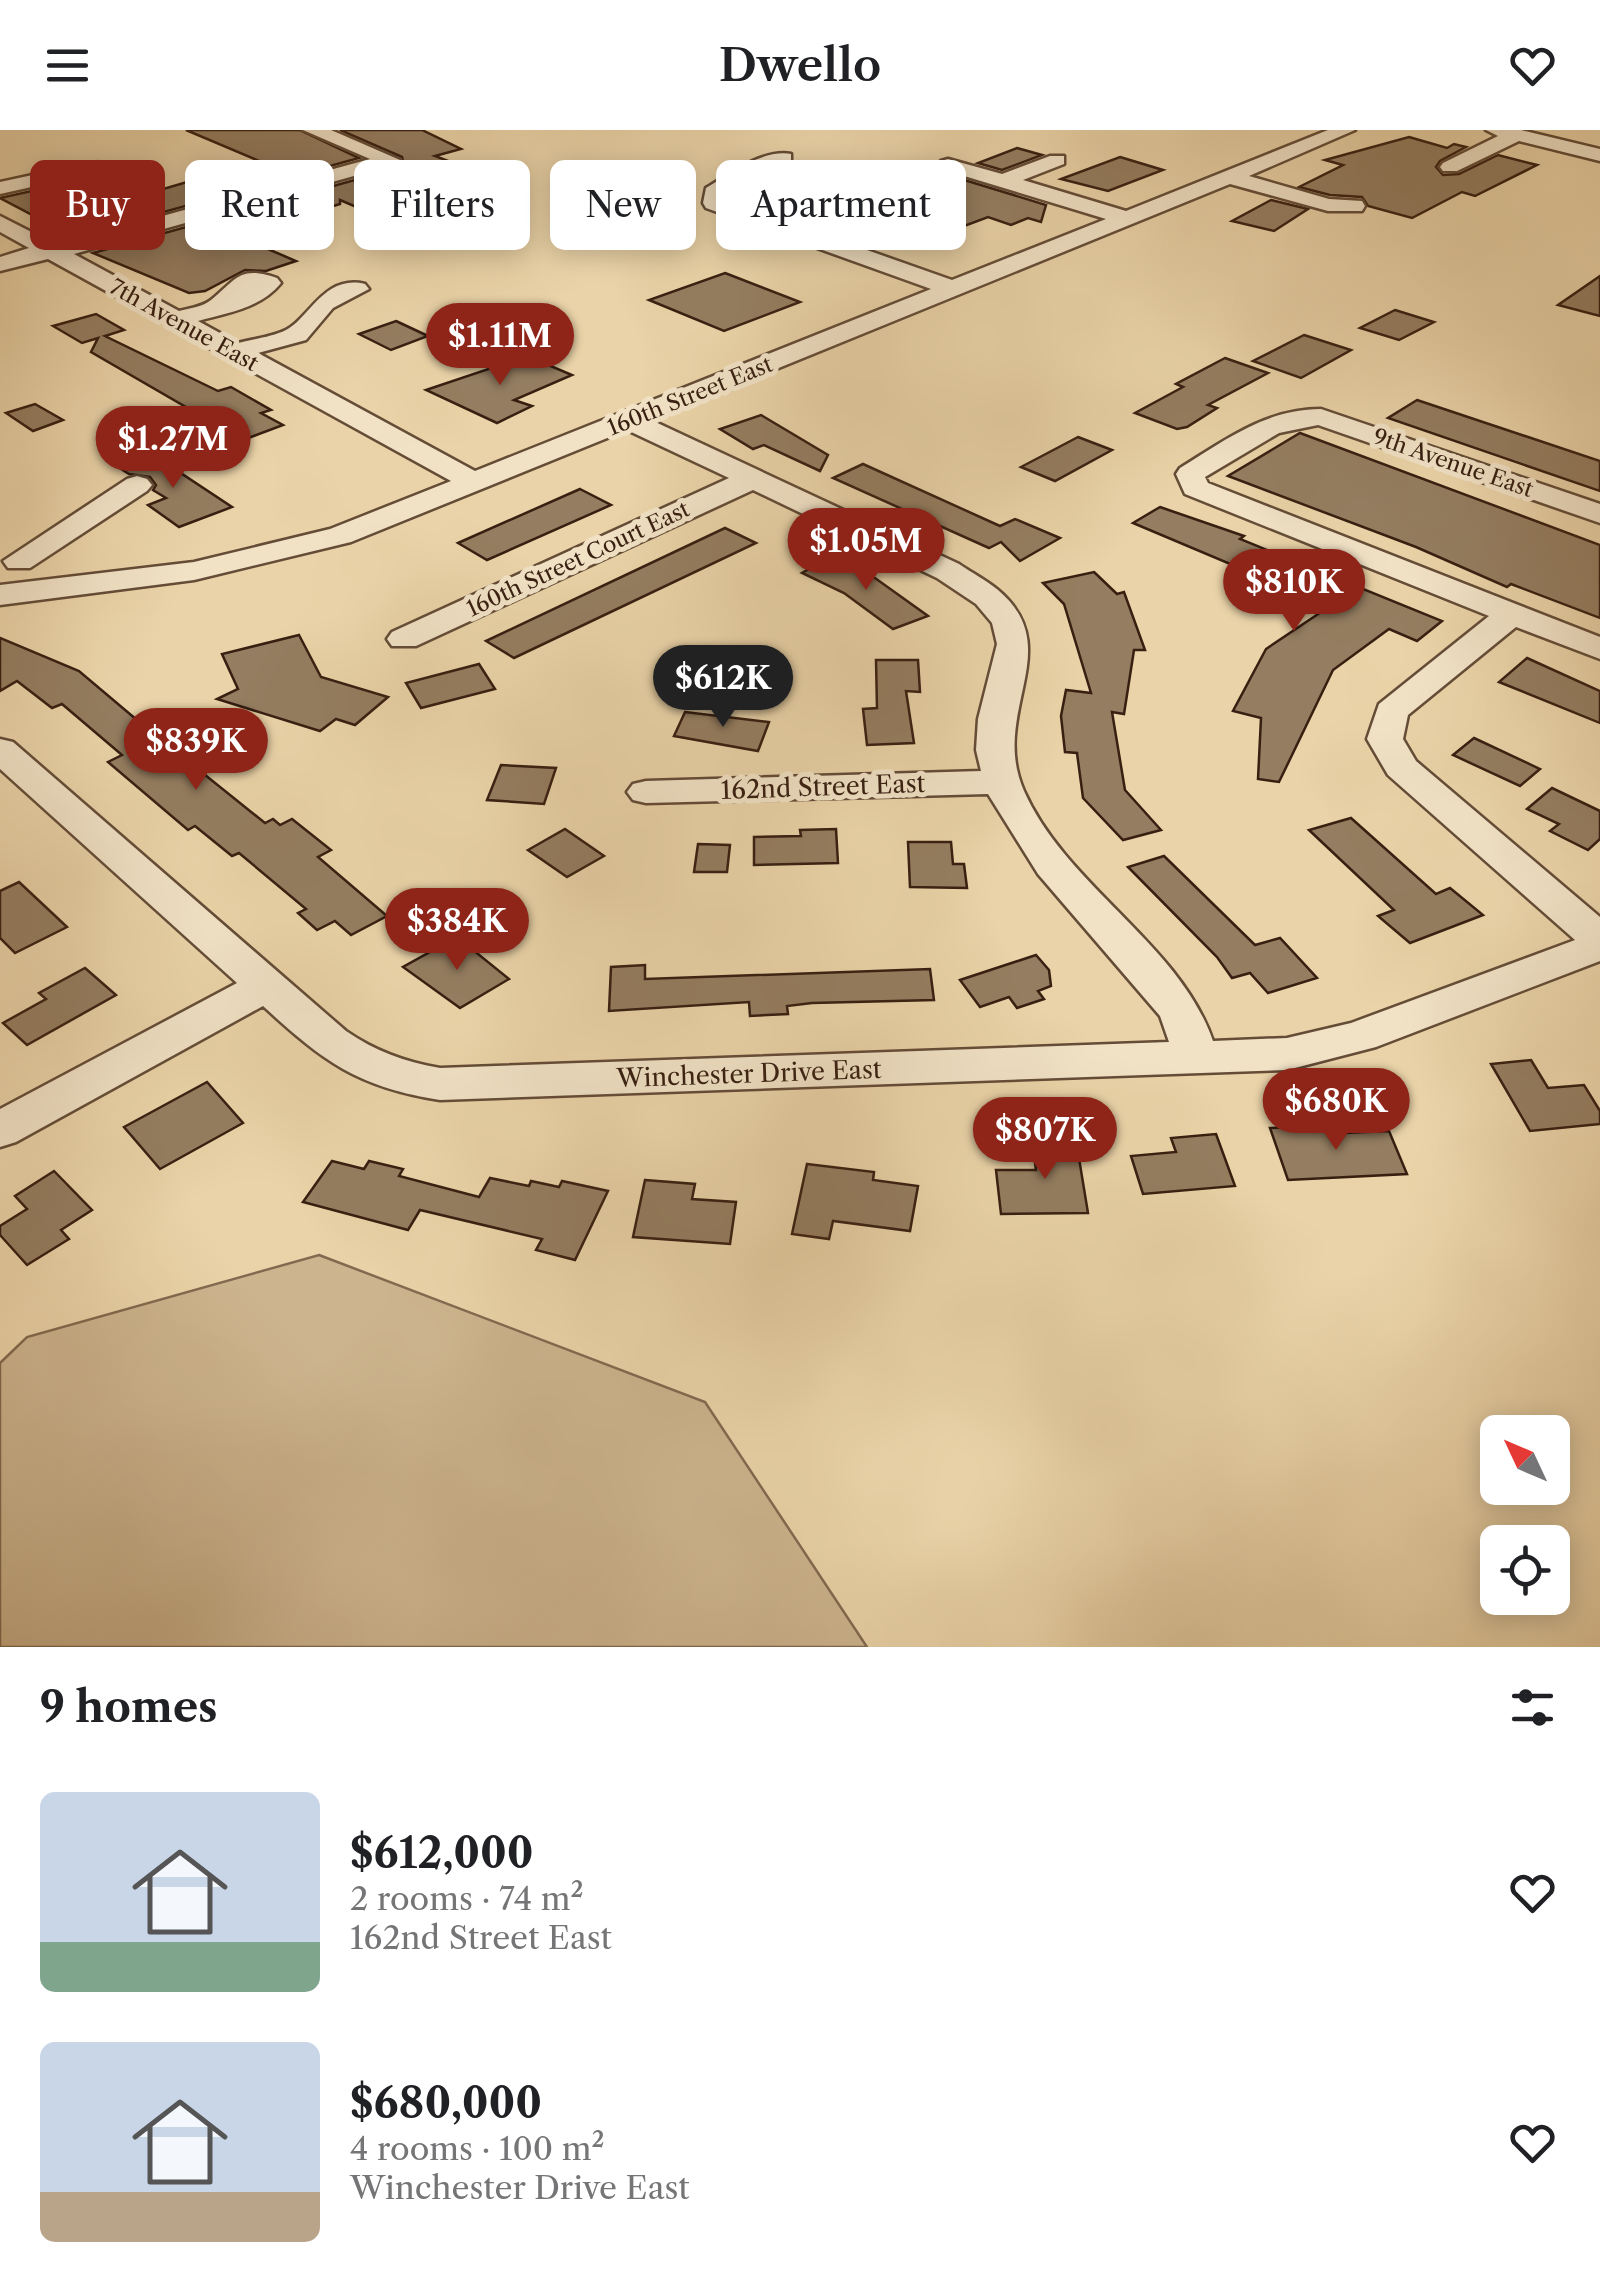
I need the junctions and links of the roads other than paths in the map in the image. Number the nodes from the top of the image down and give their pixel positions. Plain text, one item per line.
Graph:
1 (313, 130) edge
2 (1345, 130) edge
3 (1507, 132) edge
4 (1600, 155) edge
5 (784, 158) dead end
6 (1057, 160) dead end
7 (1450, 167) dead end
8 (966, 169) edge
9 (1229, 177) junction
10 (1002, 180) junction
11 (30, 182) edge
12 (0, 188) edge
13 (1354, 206) dead end
14 (1128, 218) junction
15 (0, 223) edge
16 (51, 252) junction
17 (0, 264) edge
18 (954, 289) junction
19 (357, 290) dead end
20 (220, 306) dead end
21 (174, 320) junction
22 (233, 352) junction
23 (631, 421) junction
24 (752, 479) junction
25 (474, 482) junction
26 (137, 485) dead end
27 (1600, 514) edge
28 (9, 573) edge
29 (1512, 614) junction
30 (404, 639) dead end
31 (1600, 649) edge
32 (0, 750) edge
33 (1000, 782) junction
34 (646, 792) dead end
35 (1600, 942) edge
36 (264, 986) junction
37 (1196, 1056) junction
38 (0, 1130) edge

1 - 16 street
2 - 9 street, 160th Street East
3 - 4 street
3 - 7 street
5 - 18 street
6 - 10 street
8 - 10 street
9 - 13 street
9 - 14 street, 160th Street East
10 - 14 street
11 - 12 street
14 - 18 street, 160th Street East
15 - 16 street, 7th Avenue East
16 - 17 street
16 - 21 street, 7th Avenue East
18 - 23 street, 160th Street East
19 - 22 street
20 - 21 street
21 - 22 street, 7th Avenue East
22 - 25 street, 7th Avenue East
23 - 24 street
23 - 25 street, 160th Street East
24 - 30 street, 160th Street Court East
24 - 33 street
25 - 28 street, 160th Street East
26 - 28 street
27 - 29 street, 9th Avenue East
29 - 31 street
29 - 35 street
32 - 36 street, Winchester Drive East
33 - 34 street, 162nd Street East
33 - 37 street
35 - 37 street, Winchester Drive East
36 - 37 street, Winchester Drive East
36 - 38 street

